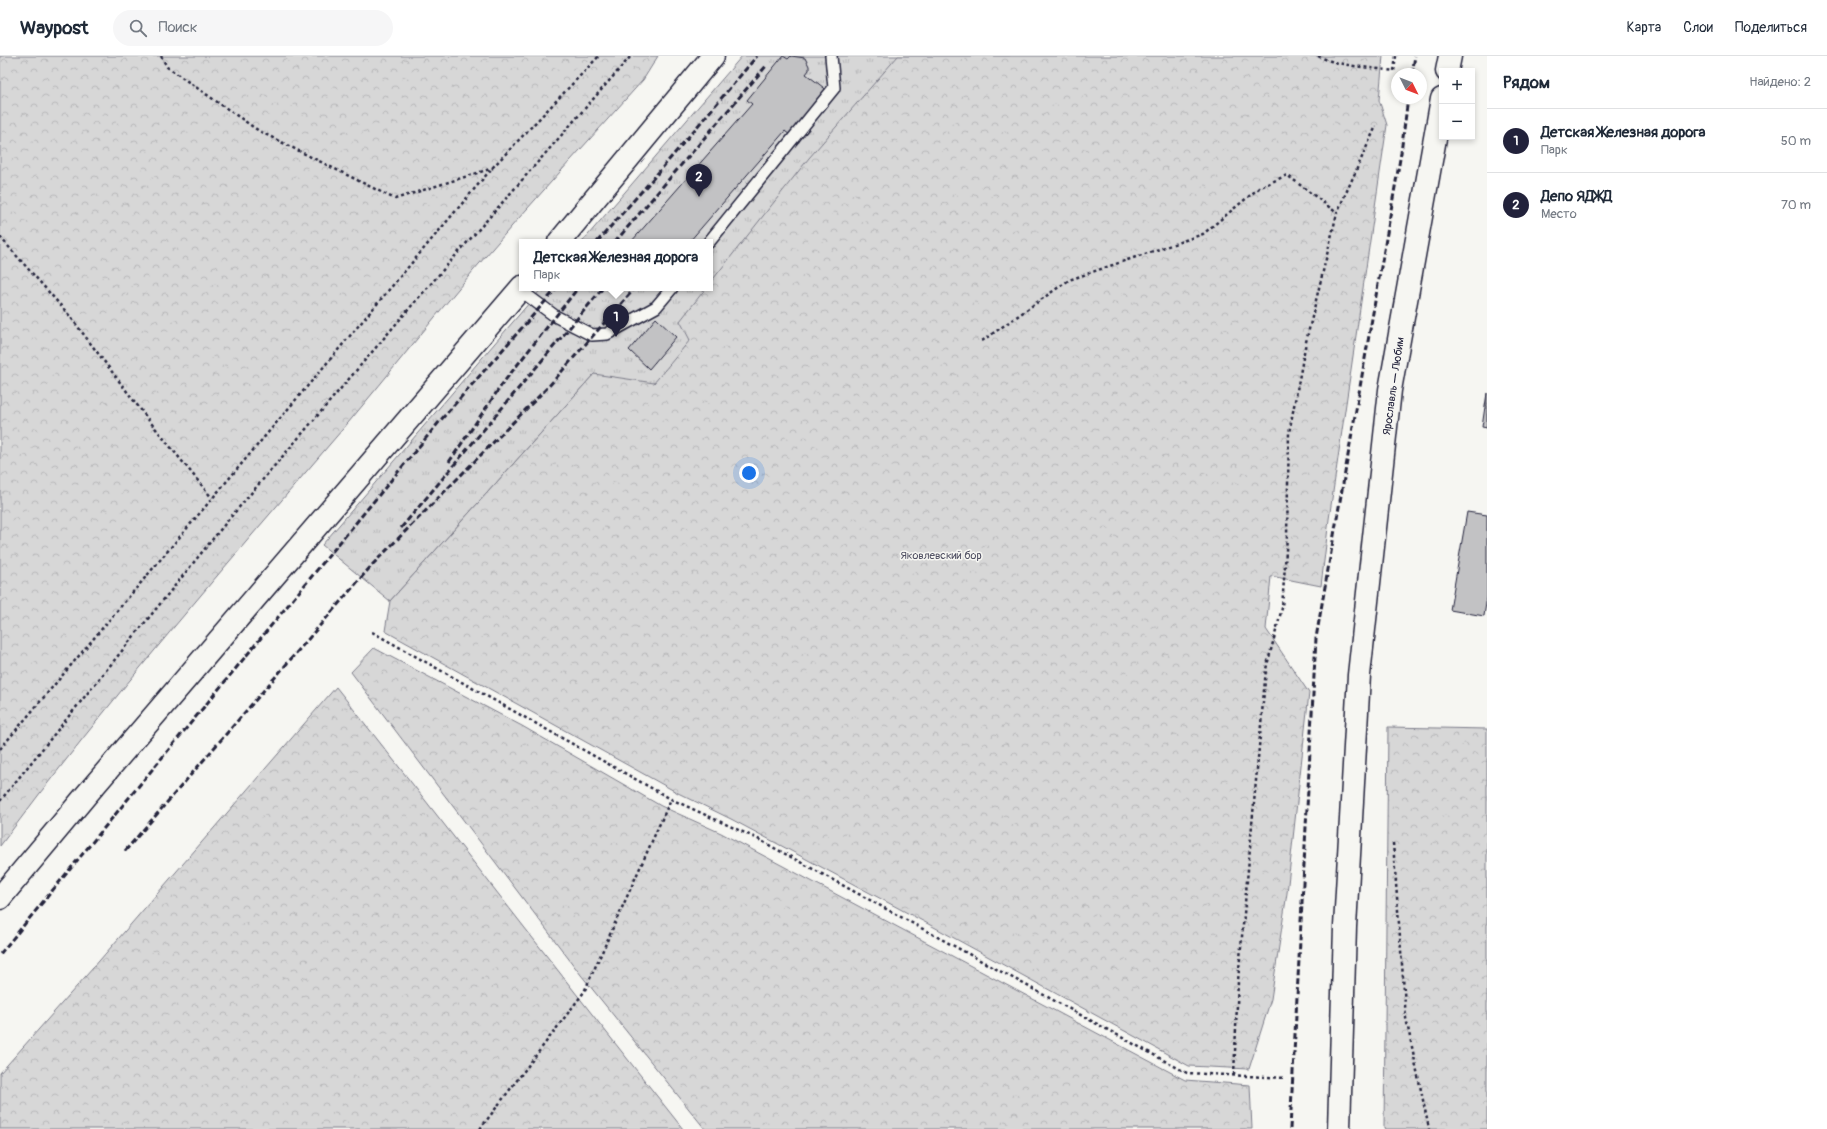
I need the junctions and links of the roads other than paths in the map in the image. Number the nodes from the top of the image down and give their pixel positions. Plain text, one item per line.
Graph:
1 (713, 56) edge
2 (831, 56) edge
3 (1450, 56) edge
4 (1448, 68) edge
5 (1441, 104) edge
6 (562, 239) edge
7 (711, 239) edge
8 (519, 290) edge
9 (525, 291) edge
10 (669, 291) edge
11 (0, 898) edge
12 (1339, 1129) edge

1 - 6 main road
2 - 7 lane
3 - 4 main road
5 - 12 main road, Ярославль — Любим
8 - 11 main road
9 - 10 lane

